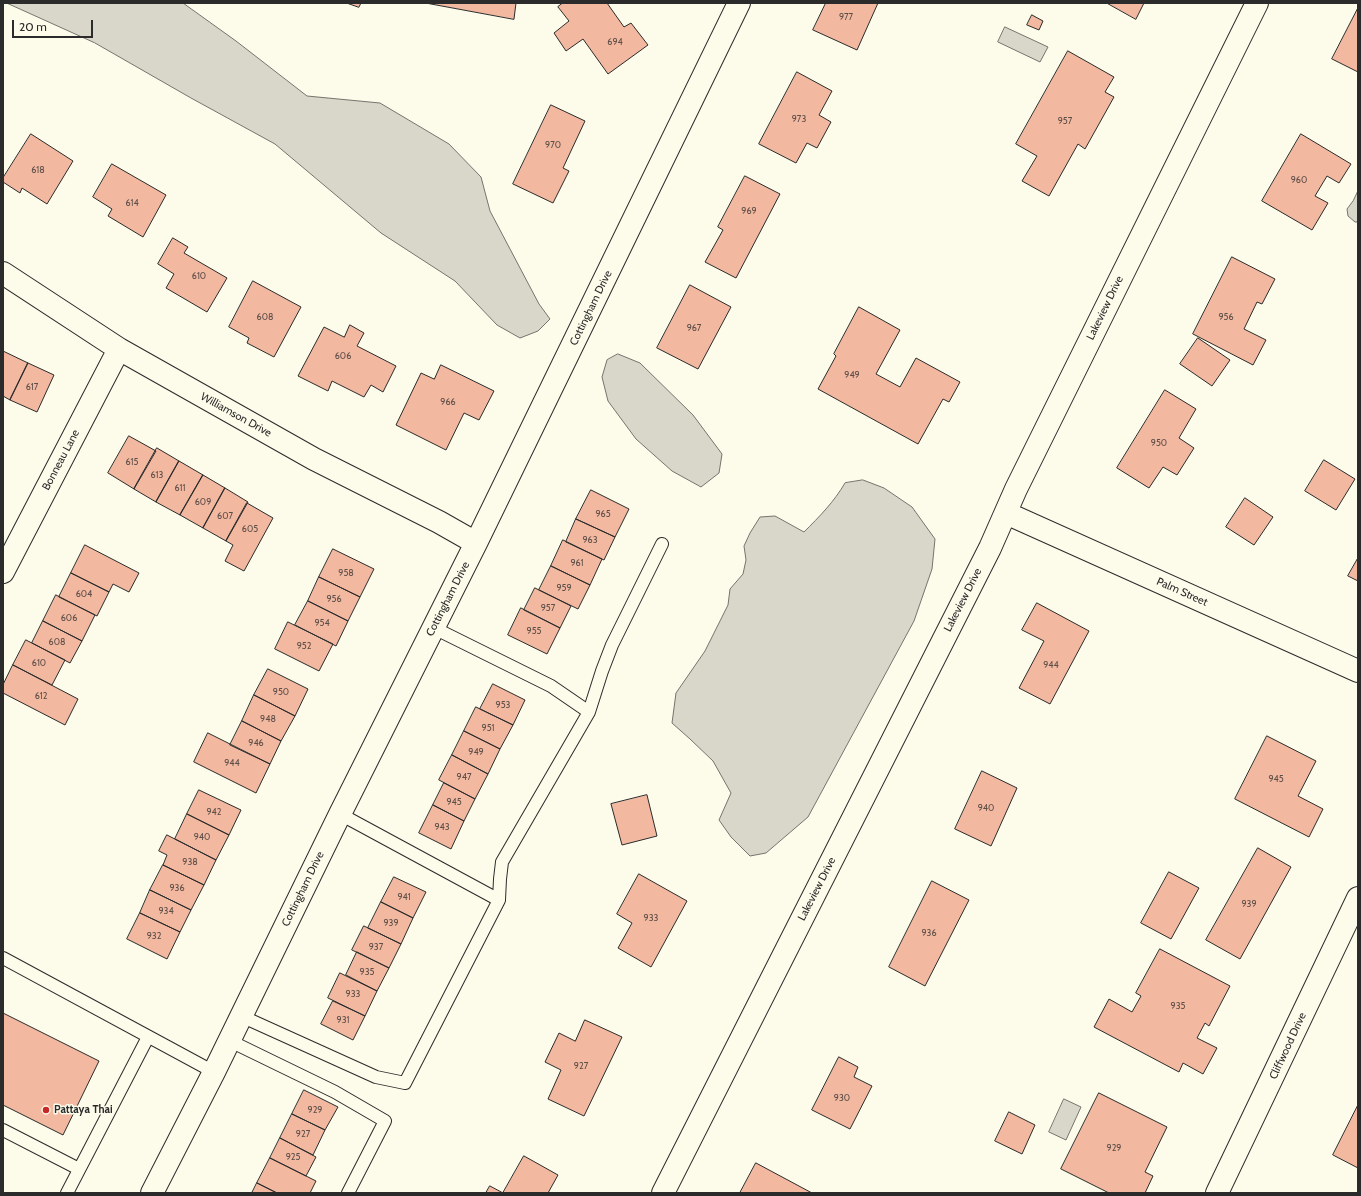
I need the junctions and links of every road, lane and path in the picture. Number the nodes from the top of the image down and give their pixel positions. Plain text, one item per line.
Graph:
1 (740, 3) edge
2 (1257, 3) edge
3 (3, 272) edge
4 (119, 349) junction
5 (1006, 513) junction
6 (476, 544) junction
7 (662, 544) dead end
8 (3, 572) edge
9 (434, 628) junction
10 (1358, 671) edge
11 (589, 712) junction
12 (340, 814) junction
13 (1358, 898) edge
14 (499, 900) junction
15 (3, 958) edge
16 (241, 1016) junction
17 (148, 1037) junction
18 (228, 1040) junction
19 (214, 1072) junction
20 (3, 1130) edge
21 (79, 1168) junction
22 (67, 1193) edge
23 (152, 1193) edge
24 (348, 1193) edge
25 (663, 1193) edge
26 (1217, 1193) edge

1 - 6 street, Cottingham Drive
2 - 5 street, Lakeview Drive
3 - 4 street, Williamson Drive
4 - 6 street, Williamson Drive
4 - 8 street, Bonneau Lane
5 - 10 street, Palm Street
5 - 25 street, Lakeview Drive
6 - 9 street, Cottingham Drive
7 - 11 lane
9 - 11 lane
9 - 12 street, Cottingham Drive
11 - 14 lane
12 - 14 lane
12 - 16 street, Cottingham Drive
13 - 26 street, Cliffwood Drive
14 - 16 lane
15 - 17 lane
16 - 18 street, Cottingham Drive
17 - 19 lane
17 - 21 lane
18 - 19 street, Cottingham Drive
18 - 24 lane
19 - 23 street, Cottingham Drive
20 - 21 lane
21 - 22 lane

